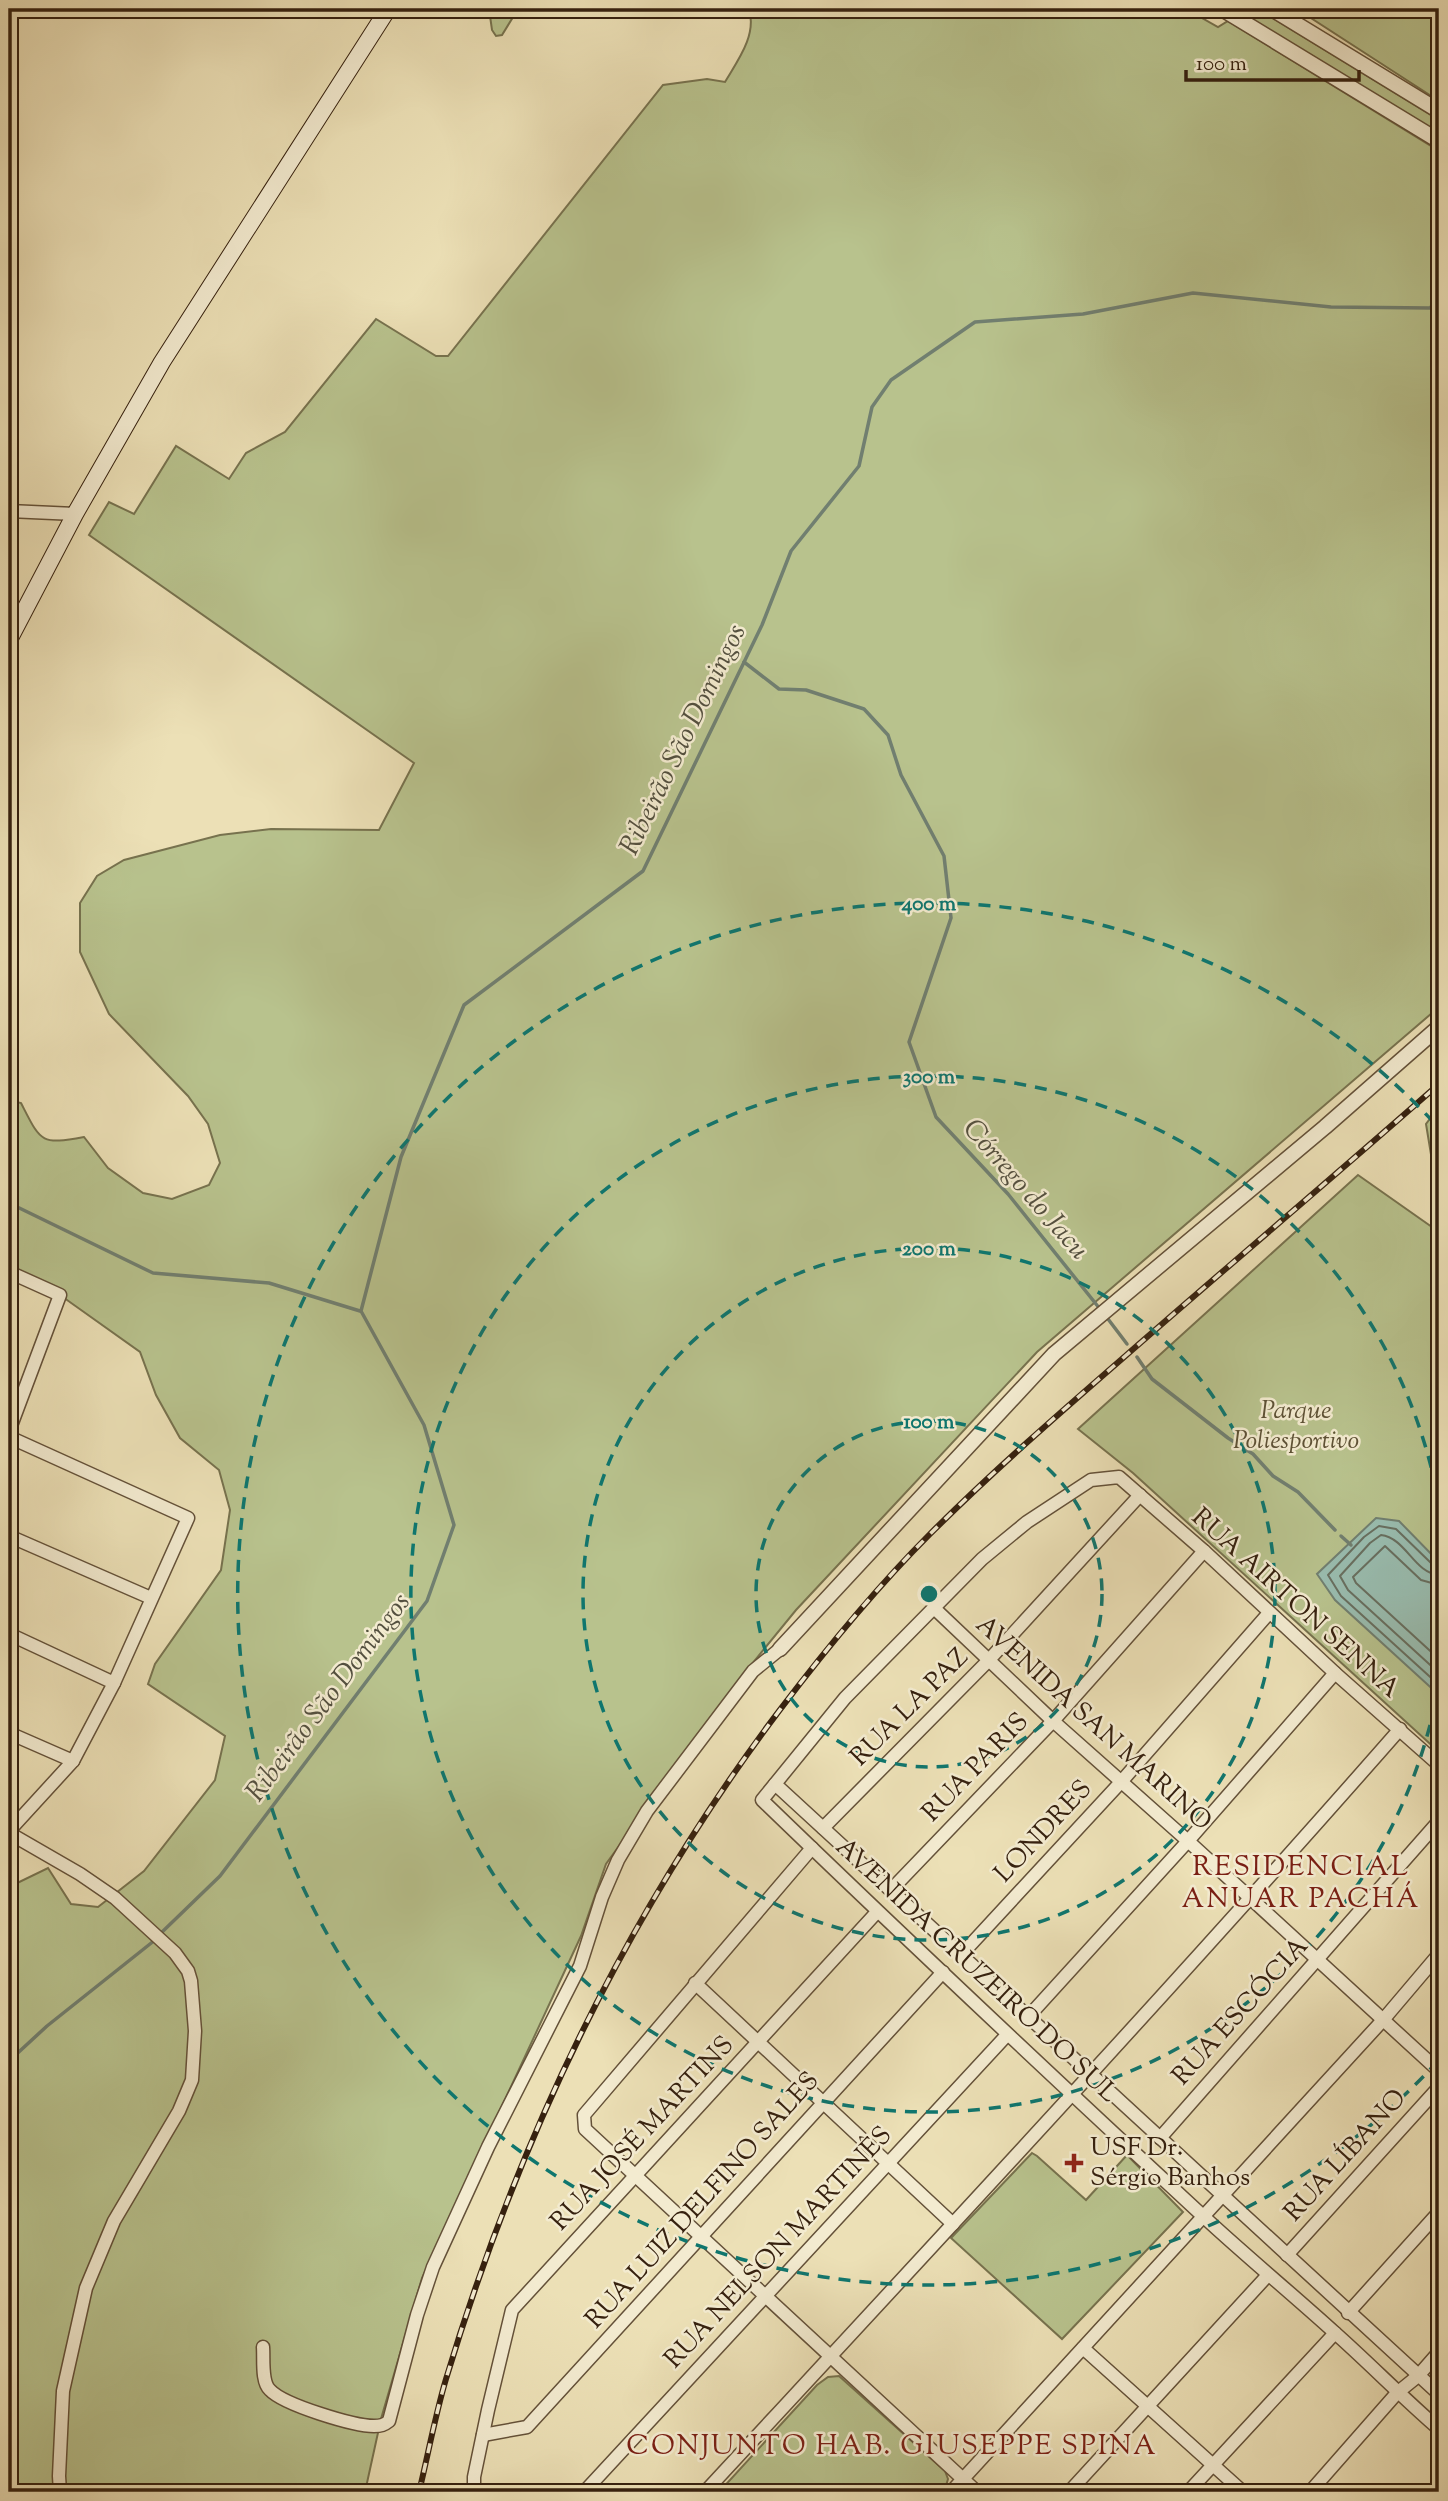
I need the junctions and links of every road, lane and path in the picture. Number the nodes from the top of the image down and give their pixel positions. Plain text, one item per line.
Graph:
1 (387, 9) edge
2 (1222, 9) edge
3 (1272, 9) edge
4 (1439, 111) edge
5 (1439, 141) edge
6 (9, 511) edge
7 (75, 514) junction
8 (9, 640) edge
9 (1439, 1027) edge
10 (9, 1272) edge
11 (9, 1431) edge
12 (9, 1437) edge
13 (1140, 1495) junction
14 (9, 1536) edge
15 (1205, 1551) junction
16 (151, 1598) junction
17 (934, 1608) junction
18 (1269, 1613) junction
19 (9, 1634) edge
20 (780, 1649) joint
21 (988, 1661) junction
22 (1335, 1673) junction
23 (114, 1683) junction
24 (1053, 1721) junction
25 (1400, 1729) junction
26 (9, 1733) edge
27 (73, 1761) junction
28 (1439, 1765) edge
29 (1121, 1782) junction
30 (775, 1784) junction
31 (1439, 1821) edge
32 (823, 1828) junction
33 (9, 1832) edge
34 (1188, 1841) junction
35 (812, 1848) junction
36 (891, 1891) junction
37 (1250, 1900) junction
38 (877, 1912) junction
39 (1439, 1954) edge
40 (961, 1955) junction
41 (1317, 1960) junction
42 (943, 1972) junction
43 (695, 1983) junction
44 (1028, 2017) junction
45 (1383, 2020) junction
46 (1007, 2035) junction
47 (758, 2042) junction
48 (1439, 2070) edge
49 (1091, 2075) junction
50 (1439, 2087) edge
51 (1074, 2094) junction
52 (824, 2104) junction
53 (1160, 2138) junction
54 (888, 2164) junction
55 (636, 2175) junction
56 (1223, 2196) junction
57 (1439, 2211) edge
58 (1204, 2217) junction
59 (953, 2224) junction
60 (702, 2237) junction
61 (1287, 2255) junction
62 (1268, 2275) junction
63 (766, 2296) junction
64 (1348, 2313) junction
65 (1335, 2333) junction
66 (263, 2347) dead end
67 (1083, 2348) junction
68 (1439, 2352) edge
69 (831, 2356) junction
70 (1418, 2376) junction
71 (1397, 2393) junction
72 (1439, 2394) edge
73 (1148, 2406) junction
74 (1439, 2428) edge
75 (483, 2435) junction
76 (1213, 2465) junction
77 (963, 2479) junction
78 (1439, 2484) edge
79 (61, 2492) edge
80 (474, 2492) edge
81 (584, 2492) edge
82 (705, 2492) edge
83 (951, 2492) edge
84 (977, 2492) edge
85 (1069, 2492) edge
86 (1188, 2492) edge
87 (1243, 2492) edge
88 (1310, 2492) edge
89 (1432, 2492) edge

1 - 7 main road
2 - 5 street
3 - 4 street
6 - 7 street
7 - 8 main road
9 - 20 street
10 - 11 street
12 - 16 street
13 - 15 street, RUA AIRTON SENNA
13 - 17 street, RUA AIRTON SENNA
13 - 21 street, RUA LA PAZ
14 - 16 street
15 - 18 street, RUA AIRTON SENNA
15 - 24 street, RUA PARIS
16 - 23 street
17 - 21 street, AVENIDA SAN MARINO
17 - 30 street
18 - 22 street, RUA AIRTON SENNA
18 - 29 street, LONDRES
19 - 23 street
20 - 66 street
21 - 24 street, AVENIDA SAN MARINO
21 - 32 street, RUA LA PAZ
22 - 25 street, RUA AIRTON SENNA
22 - 34 street
23 - 27 street
24 - 29 street, AVENIDA SAN MARINO
24 - 36 street, RUA PARIS
25 - 28 street, RUA AIRTON SENNA
25 - 37 street
26 - 27 street
27 - 33 street
29 - 34 street, AVENIDA SAN MARINO
29 - 40 street, LONDRES
30 - 32 street, AVENIDA CRUZEIRO DO SUL
30 - 35 street, AVENIDA CRUZEIRO DO SUL
31 - 41 street, RUA ESCÓCIA
32 - 36 street, AVENIDA CRUZEIRO DO SUL
33 - 79 street
34 - 37 street, AVENIDA SAN MARINO
34 - 44 street
35 - 38 street, AVENIDA CRUZEIRO DO SUL
35 - 43 street
36 - 40 street, AVENIDA CRUZEIRO DO SUL
37 - 41 street, AVENIDA SAN MARINO
37 - 49 street
38 - 42 street, AVENIDA CRUZEIRO DO SUL
38 - 47 street, RUA JOSÉ MARTINS
39 - 45 street
40 - 44 street, AVENIDA CRUZEIRO DO SUL
41 - 45 street, AVENIDA SAN MARINO
41 - 53 street, RUA ESCÓCIA
42 - 46 street, AVENIDA CRUZEIRO DO SUL
42 - 52 street, RUA LUIZ DELFINO SALES
43 - 47 street
43 - 55 street
44 - 49 street, AVENIDA CRUZEIRO DO SUL
45 - 48 street, AVENIDA SAN MARINO
45 - 56 street
46 - 51 street, AVENIDA CRUZEIRO DO SUL
46 - 54 street, RUA NELSON MARTINÊS
47 - 52 street
47 - 55 street, RUA JOSÉ MARTINS
49 - 51 street
49 - 53 street, AVENIDA CRUZEIRO DO SUL
50 - 61 street, RUA LÍBANO
51 - 58 street, AVENIDA CRUZEIRO DO SUL
51 - 59 street
52 - 54 street
52 - 60 street, RUA LUIZ DELFINO SALES
53 - 56 street, AVENIDA CRUZEIRO DO SUL
54 - 59 street
54 - 63 street, RUA NELSON MARTINÊS
55 - 60 street
55 - 75 street, RUA JOSÉ MARTINS
56 - 58 street
56 - 61 street, AVENIDA CRUZEIRO DO SUL
57 - 64 street
58 - 62 street, AVENIDA CRUZEIRO DO SUL
58 - 67 street
59 - 69 street
60 - 63 street
60 - 75 street, RUA LUIZ DELFINO SALES
61 - 64 street, AVENIDA CRUZEIRO DO SUL
62 - 65 street, AVENIDA CRUZEIRO DO SUL
62 - 73 street
63 - 69 street
63 - 81 street, RUA NELSON MARTINÊS
64 - 70 street, AVENIDA CRUZEIRO DO SUL
65 - 71 street, AVENIDA CRUZEIRO DO SUL
65 - 76 street
67 - 73 street
67 - 77 street
68 - 70 street
69 - 77 street
69 - 82 street
70 - 71 street
70 - 72 street, AVENIDA CRUZEIRO DO SUL
71 - 74 street, AVENIDA CRUZEIRO DO SUL
71 - 88 street
73 - 76 street
73 - 85 street
75 - 80 street, RUA JOSÉ MARTINS
76 - 86 street
76 - 87 street
77 - 83 street
77 - 84 street
78 - 89 street

